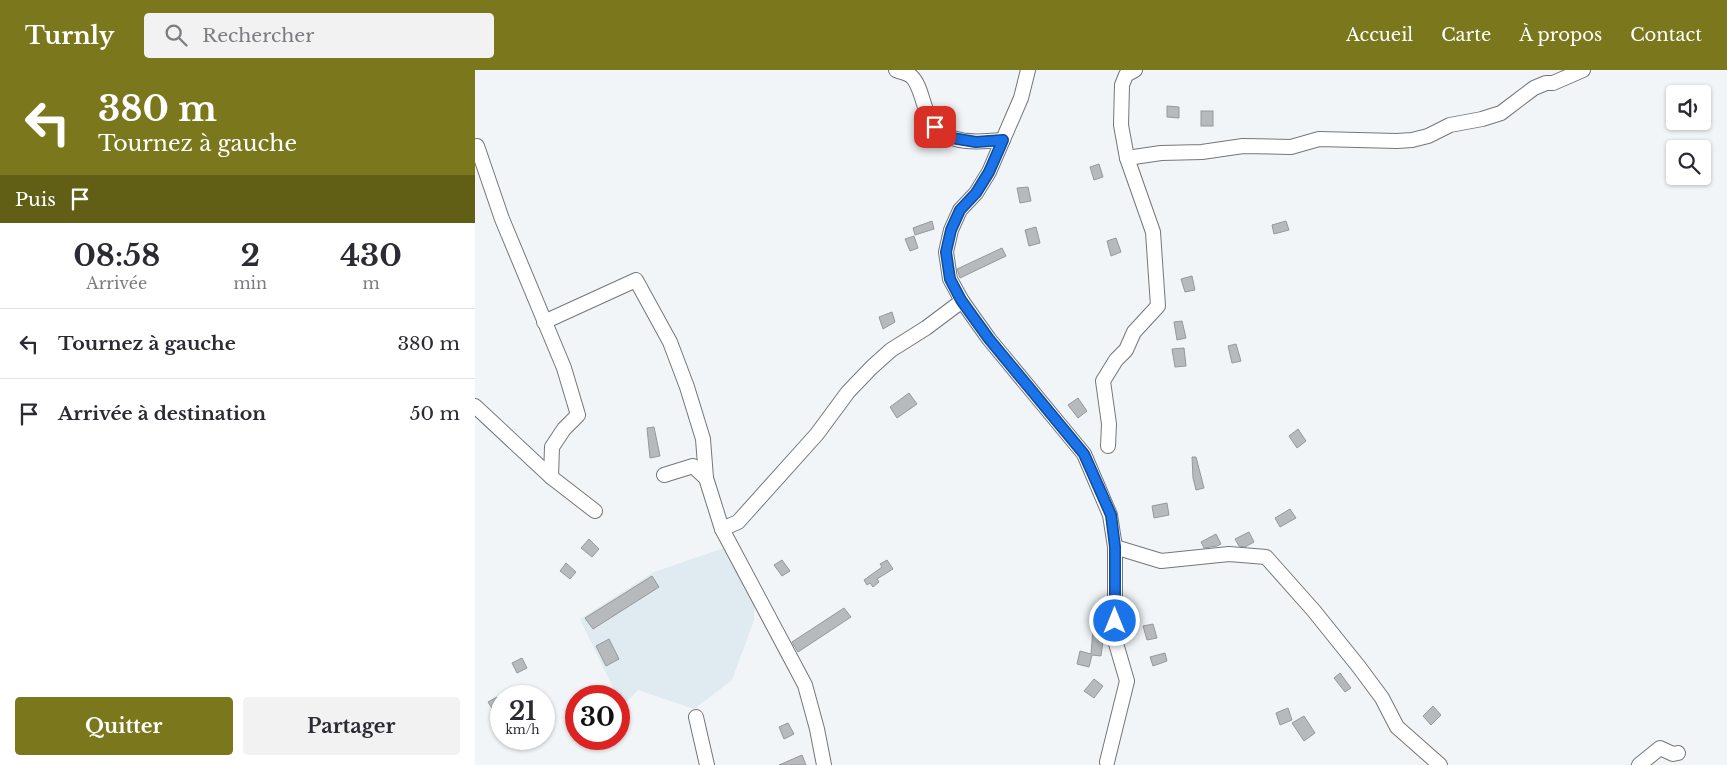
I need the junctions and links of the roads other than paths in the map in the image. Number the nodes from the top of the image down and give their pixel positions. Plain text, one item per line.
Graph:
1 (896, 70) edge
2 (1028, 70) edge
3 (1135, 70) edge
4 (1583, 70) edge
5 (1003, 140) junction
6 (477, 146) dead end
7 (1127, 158) junction
8 (961, 300) junction
9 (545, 322) junction
10 (475, 406) edge
11 (1107, 446) dead end
12 (665, 475) dead end
13 (551, 476) junction
14 (706, 478) junction
15 (595, 511) dead end
16 (722, 529) junction
17 (1115, 547) junction
18 (696, 717) dead end
19 (1678, 753) dead end
20 (1107, 762) dead end
21 (707, 765) edge
22 (824, 765) edge
23 (1440, 765) edge
24 (1639, 765) edge

1 - 5 street
2 - 5 street
3 - 7 street
4 - 7 street
5 - 8 street
6 - 9 street
7 - 11 street
8 - 16 street
8 - 17 street
9 - 13 street
9 - 14 street
10 - 13 street
12 - 14 street
13 - 15 street
14 - 16 street
16 - 22 street
17 - 20 street
17 - 23 street
18 - 21 street
19 - 24 street

